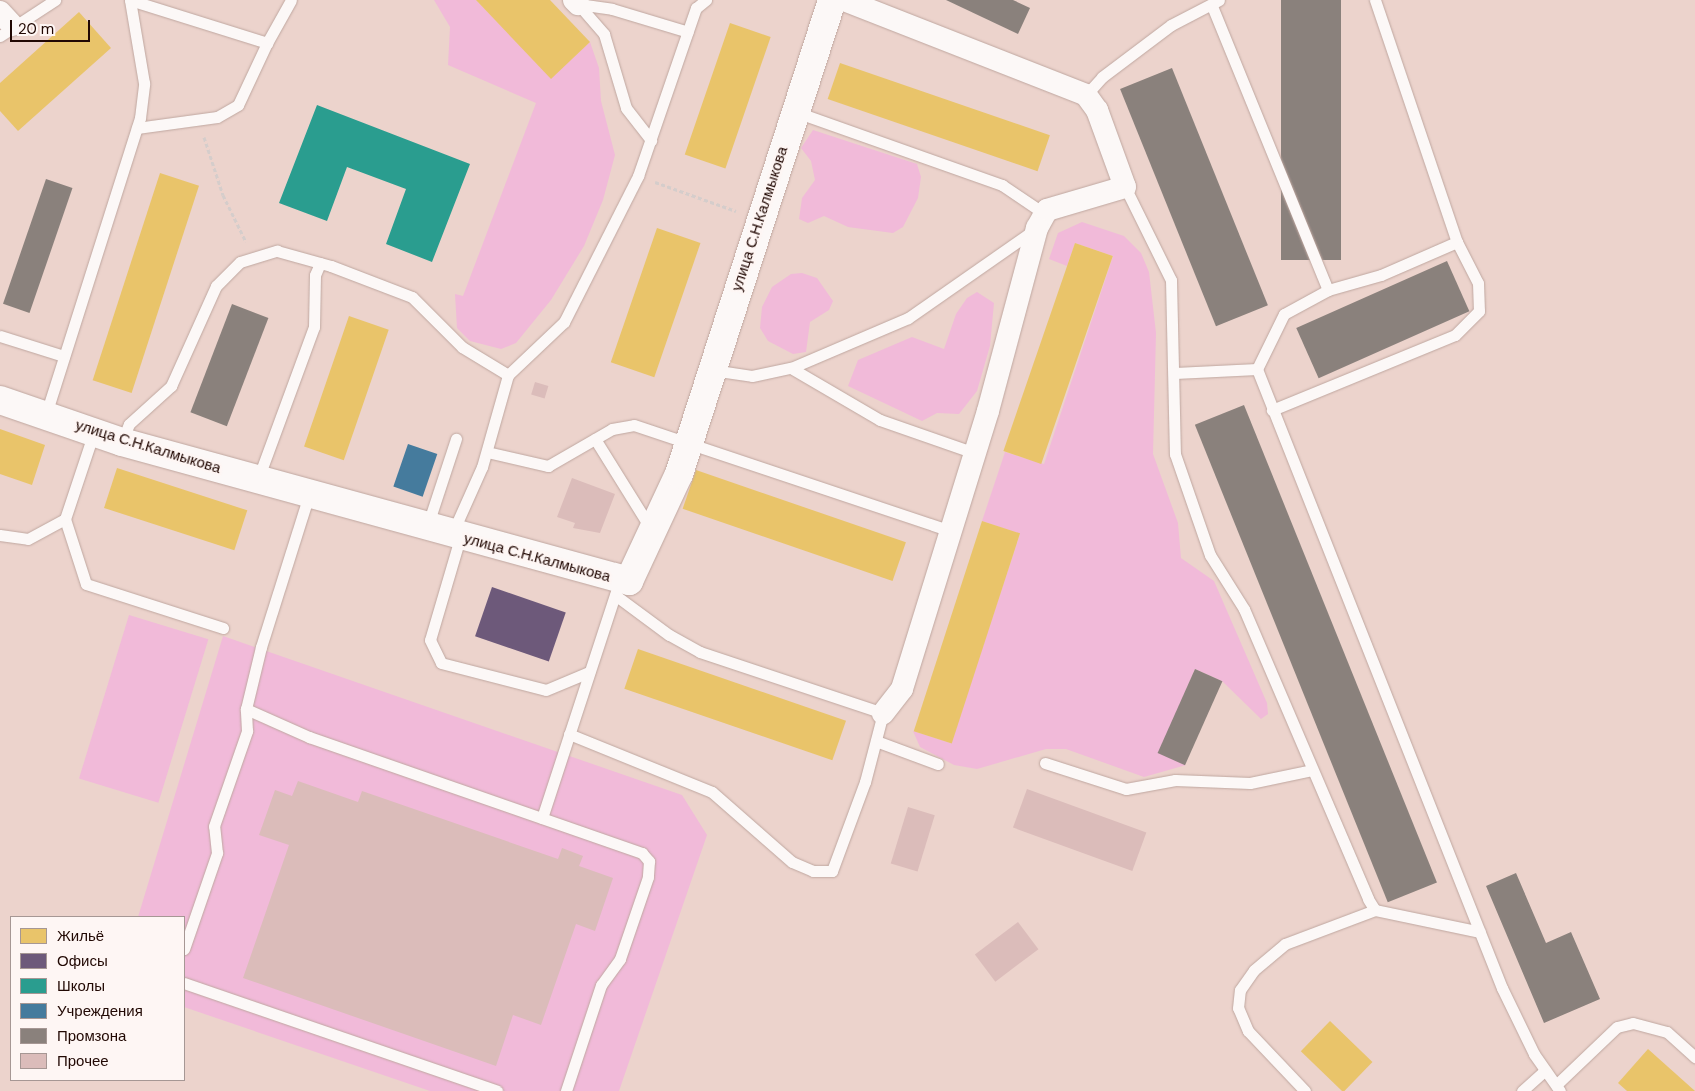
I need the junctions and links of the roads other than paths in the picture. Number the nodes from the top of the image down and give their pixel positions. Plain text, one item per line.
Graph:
1 (55, 0) edge
2 (130, 0) edge
3 (291, 0) edge
4 (706, 0) edge
5 (832, 0) edge
6 (844, 0) edge
7 (1375, 0) edge
8 (576, 2) edge
9 (1216, 3) edge
10 (4, 24) edge
11 (688, 32) junction
12 (267, 43) junction
13 (1086, 96) junction
14 (794, 111) junction
15 (137, 128) junction
16 (650, 140) junction
17 (1125, 187) junction
18 (1041, 221) junction
19 (1457, 242) junction
20 (320, 263) junction
21 (1328, 290) junction
22 (0, 336) edge
23 (64, 356) junction
24 (791, 368) junction
25 (1257, 369) junction
26 (712, 370) junction
27 (1174, 373) junction
28 (508, 375) junction
29 (0, 400) edge
30 (1272, 410) junction
31 (46, 414) junction
32 (94, 432) junction
33 (456, 439) dead end
34 (595, 439) junction
35 (690, 441) junction
36 (122, 442) junction
37 (486, 452) junction
38 (975, 453) junction
39 (257, 480) junction
40 (309, 495) junction
41 (65, 519) junction
42 (653, 531) junction
43 (950, 531) junction
44 (446, 534) junction
45 (0, 536) edge
46 (617, 587) junction
47 (223, 628) dead end
48 (589, 672) junction
49 (246, 709) junction
50 (883, 713) junction
51 (569, 734) junction
52 (876, 741) junction
53 (1045, 763) dead end
54 (938, 764) dead end
55 (1312, 770) junction
56 (542, 818) junction
57 (1375, 910) junction
58 (1480, 932) junction
59 (185, 946) edge
60 (185, 983) edge
61 (1695, 1056) edge
62 (1546, 1070) junction
63 (1558, 1088) edge
64 (497, 1091) edge
65 (566, 1091) edge
66 (1305, 1091) edge
67 (1522, 1091) edge

1 - 10 lane
2 - 12 lane
2 - 15 lane
3 - 12 lane
4 - 11 lane
5 - 14 street, улица С.Н.Калмыкова
6 - 13 street
7 - 19 lane
8 - 11 lane
8 - 16 lane
9 - 13 lane
9 - 21 lane
11 - 16 lane
12 - 15 lane
13 - 17 street
14 - 18 lane
14 - 26 street, улица С.Н.Калмыкова
15 - 23 lane
16 - 28 lane
17 - 18 street
17 - 27 lane
18 - 24 lane
18 - 38 street
19 - 21 lane
19 - 30 lane
20 - 28 lane
20 - 36 lane
20 - 39 lane
21 - 25 lane
22 - 23 lane
23 - 31 lane
24 - 26 lane
24 - 38 lane
25 - 27 lane
25 - 30 lane
26 - 35 street, улица С.Н.Калмыкова
27 - 55 lane
28 - 37 lane
29 - 31 street, улица С.Н.Калмыкова
30 - 58 lane
31 - 32 street, улица С.Н.Калмыкова
32 - 36 street, улица С.Н.Калмыкова
32 - 41 lane
33 - 44 lane
34 - 35 lane
34 - 37 lane
34 - 42 lane
35 - 42 street, улица С.Н.Калмыкова
35 - 43 lane
36 - 39 street, улица С.Н.Калмыкова
37 - 44 lane
38 - 43 street
39 - 40 street, улица С.Н.Калмыкова
40 - 44 street, улица С.Н.Калмыкова
40 - 49 lane
41 - 45 lane
41 - 47 lane
42 - 46 street, улица С.Н.Калмыкова
43 - 50 street
44 - 46 street, улица С.Н.Калмыкова
44 - 48 lane
46 - 48 lane
46 - 50 lane
48 - 51 lane
49 - 56 lane
49 - 59 lane
50 - 52 lane
51 - 52 lane
51 - 56 lane
52 - 54 lane
53 - 55 lane
55 - 57 lane
56 - 65 lane
57 - 58 lane
57 - 66 lane
58 - 62 lane
60 - 64 lane
61 - 63 lane
62 - 63 lane
62 - 67 lane

